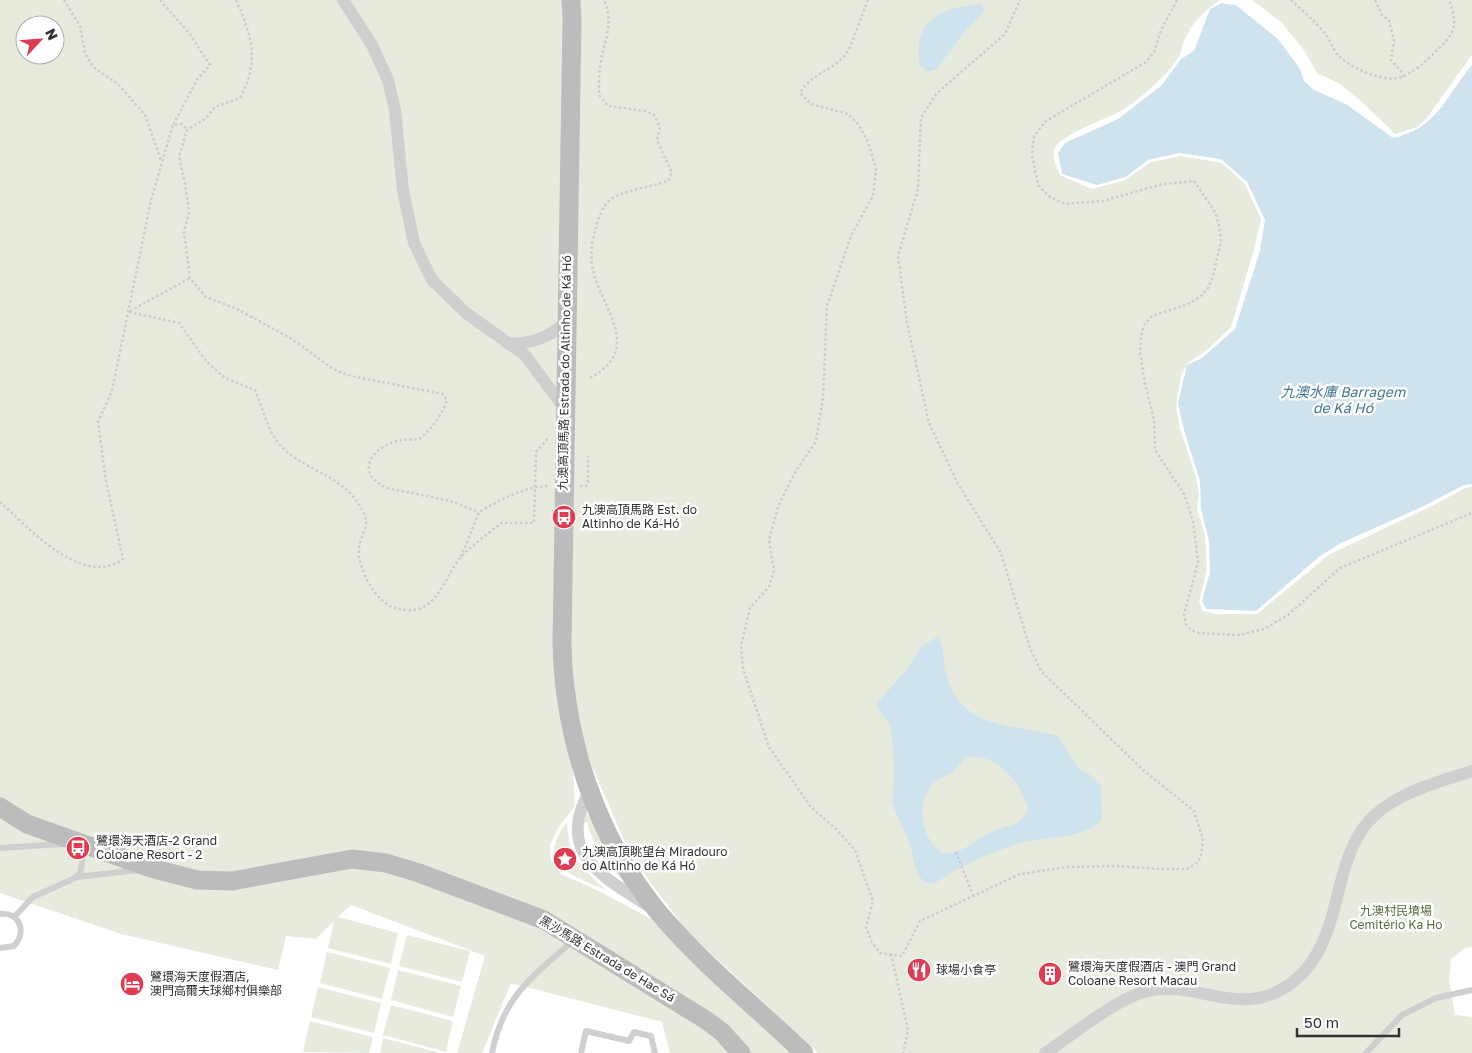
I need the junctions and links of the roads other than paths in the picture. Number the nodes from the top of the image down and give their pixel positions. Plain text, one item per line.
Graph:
1 (342, 0) edge
2 (571, 0) edge
3 (566, 322) junction
4 (509, 344) junction
5 (565, 409) junction
6 (1472, 771) edge
7 (590, 790) junction
8 (0, 807) edge
9 (84, 845) junction
10 (0, 848) edge
11 (151, 868) junction
12 (77, 878) junction
13 (658, 912) junction
14 (0, 914) edge
15 (14, 916) junction
16 (576, 939) junction
17 (0, 948) edge
18 (1472, 990) edge
19 (492, 1053) edge
20 (581, 1053) edge
21 (655, 1053) edge
22 (740, 1053) edge
23 (804, 1053) edge
24 (1045, 1053) edge
25 (1366, 1053) edge

1 - 4 street
2 - 3 main road, 九澳高頂馬路 Estrada do Altinho de Ká Hó
3 - 4 street
3 - 5 main road, 九澳高頂馬路 Estrada do Altinho de Ká Hó
4 - 5 street
5 - 7 main road, 九澳高頂馬路 Estrada do Altinho de Ká Hó
6 - 24 street
7 - 13 main road, 九澳高頂馬路 Estrada do Altinho de Ká Hó
7 - 13 street
8 - 9 main road, 黑沙馬路 Estrada de Hac Sá
9 - 10 lane
9 - 11 main road, 黑沙馬路 Estrada de Hac Sá
9 - 12 lane
11 - 12 lane
11 - 16 main road, 黑沙馬路 Estrada de Hac Sá
12 - 15 lane
13 - 23 main road, 九澳高頂馬路 Estrada do Altinho de Ká Hó
14 - 15 lane
15 - 17 lane
16 - 19 lane
16 - 22 main road, 黑沙馬路 Estrada de Hac Sá
18 - 25 lane
20 - 21 lane

